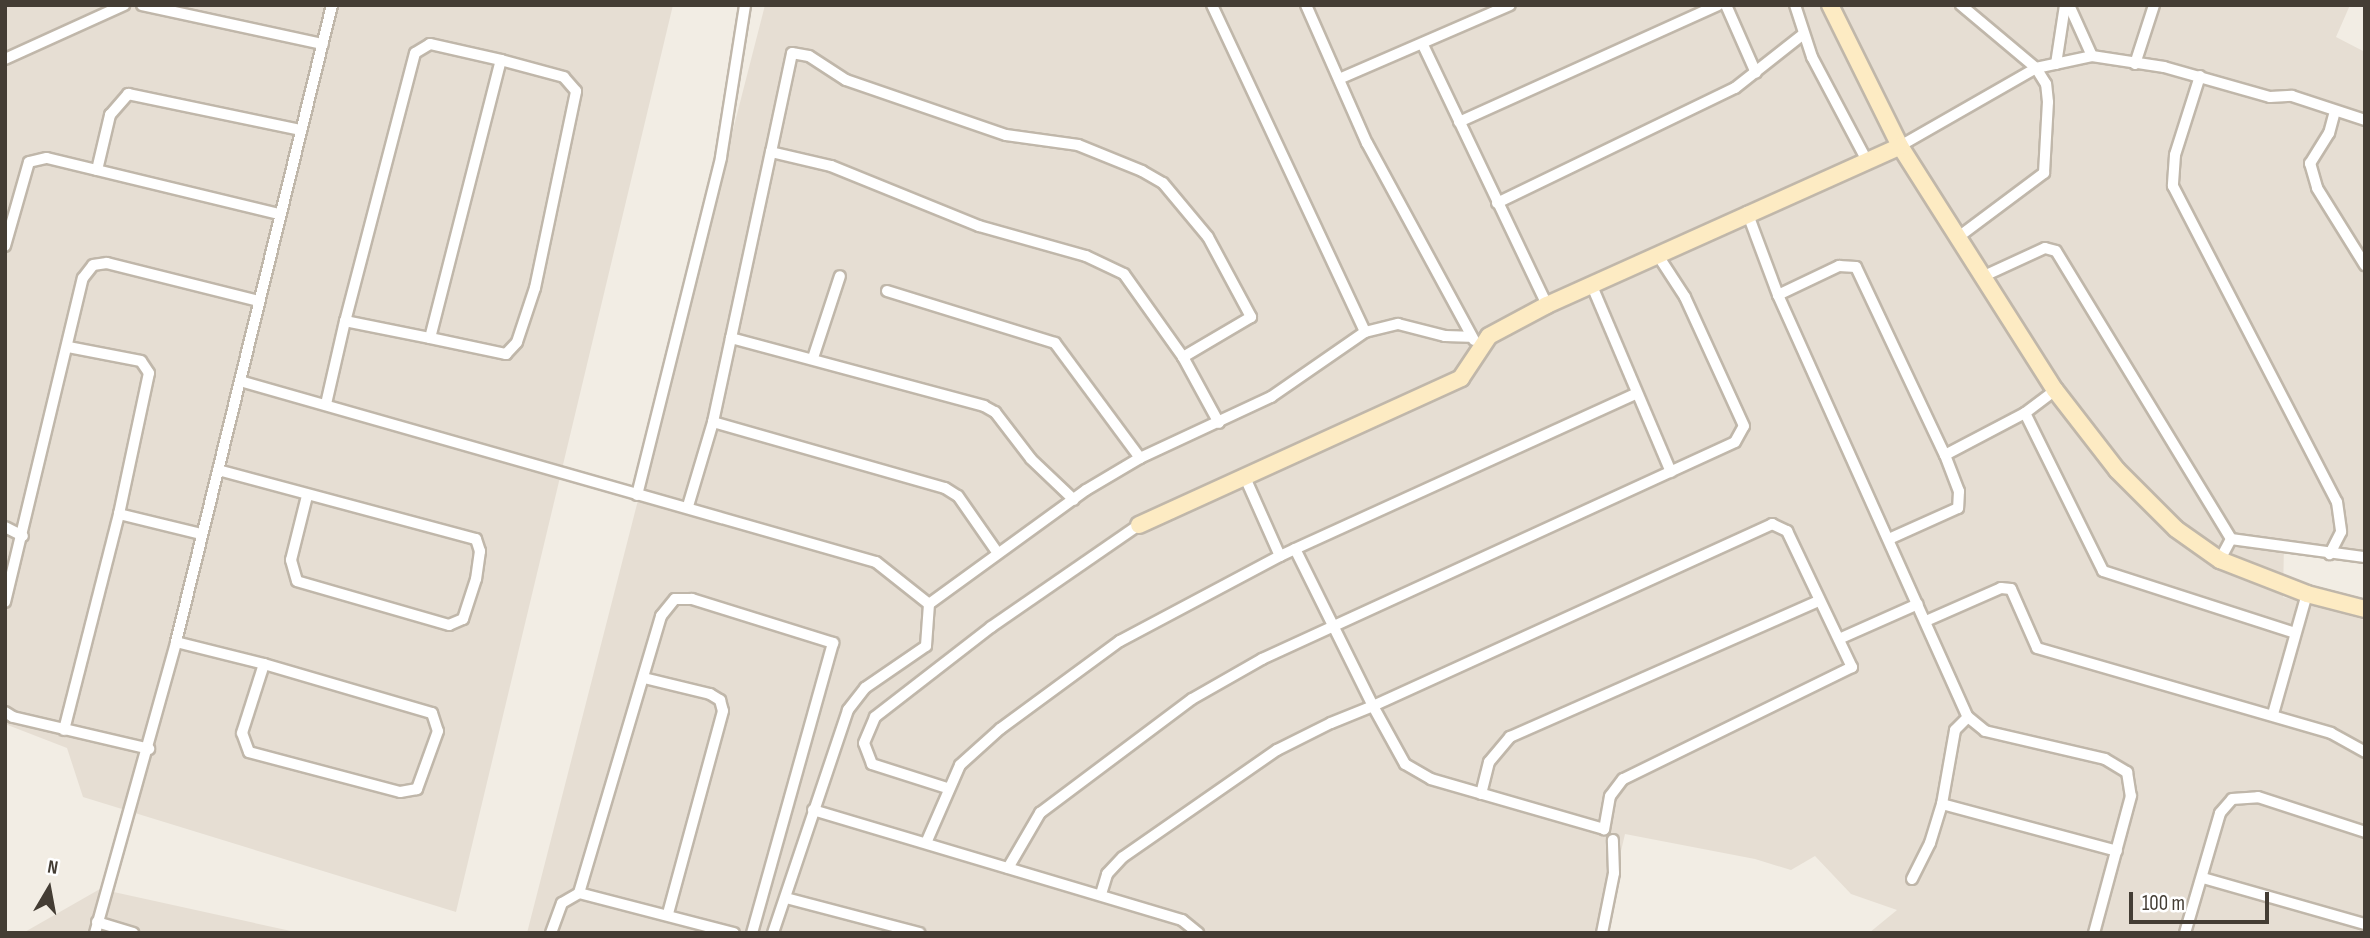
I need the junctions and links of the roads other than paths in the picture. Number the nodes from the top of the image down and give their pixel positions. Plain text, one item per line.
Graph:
1 (124, 5) edge
2 (142, 5) edge
3 (332, 5) edge
4 (745, 5) edge
5 (1212, 5) edge
6 (1306, 5) edge
7 (1510, 5) edge
8 (1718, 5) edge
9 (1726, 5) edge
10 (1795, 5) edge
11 (1830, 5) edge
12 (1961, 5) edge
13 (2067, 5) edge
14 (2154, 5) edge
15 (1802, 35) junction
16 (323, 44) junction
17 (1423, 45) junction
18 (2092, 56) junction
19 (5, 59) edge
20 (501, 60) junction
21 (2056, 64) junction
22 (2135, 64) junction
23 (2036, 68) junction
24 (1756, 74) junction
25 (2200, 76) junction
26 (1339, 79) junction
27 (2335, 111) junction
28 (2365, 120) edge
29 (1458, 122) junction
30 (301, 130) junction
31 (1900, 146) junction
32 (771, 152) junction
33 (1867, 161) junction
34 (97, 170) junction
35 (1497, 203) junction
36 (1747, 212) junction
37 (279, 214) junction
38 (1961, 235) junction
39 (5, 246) edge
40 (1657, 254) junction
41 (2365, 265) edge
42 (840, 276) dead end
43 (1984, 276) junction
44 (1592, 286) junction
45 (887, 291) dead end
46 (1778, 295) junction
47 (258, 302) junction
48 (1547, 305) junction
49 (345, 321) junction
50 (1365, 332) junction
51 (430, 338) junction
52 (731, 338) junction
53 (1475, 340) junction
54 (68, 347) junction
55 (1183, 357) junction
56 (813, 358) junction
57 (240, 381) junction
58 (2055, 390) junction
59 (1634, 394) junction
60 (326, 404) junction
61 (2025, 413) junction
62 (713, 422) junction
63 (1219, 424) junction
64 (1945, 455) junction
65 (1140, 458) junction
66 (218, 470) junction
67 (1671, 472) junction
68 (1244, 475) junction
69 (637, 495) junction
70 (307, 496) junction
71 (1074, 500) junction
72 (688, 506) junction
73 (119, 514) junction
74 (1139, 525) joint
75 (5, 527) edge
76 (201, 534) junction
77 (23, 536) junction
78 (1889, 539) junction
79 (2231, 539) junction
80 (1295, 549) junction
81 (997, 552) junction
82 (2330, 554) junction
83 (1280, 556) junction
84 (2365, 557) edge
85 (2220, 561) junction
86 (2307, 594) junction
87 (5, 601) edge
88 (1819, 601) junction
89 (929, 604) junction
90 (1918, 604) junction
91 (2365, 609) edge
92 (1926, 621) junction
93 (1335, 629) junction
94 (2295, 633) junction
95 (1839, 639) junction
96 (176, 642) junction
97 (264, 664) junction
98 (644, 678) junction
99 (1373, 706) junction
100 (5, 712) edge
101 (2273, 714) junction
102 (1968, 718) junction
103 (64, 730) junction
104 (149, 749) junction
105 (2365, 752) edge
106 (947, 788) junction
107 (1481, 794) junction
108 (1942, 804) junction
109 (813, 810) junction
110 (2365, 831) edge
111 (1613, 840) dead end
112 (926, 844) junction
113 (2117, 851) junction
114 (1008, 868) junction
115 (2203, 878) junction
116 (1912, 879) dead end
117 (579, 893) junction
118 (1101, 894) junction
119 (786, 898) junction
120 (668, 913) junction
121 (2365, 924) edge
122 (96, 928) edge
123 (133, 933) edge
124 (551, 933) edge
125 (734, 933) edge
126 (752, 933) edge
127 (773, 933) edge
128 (919, 933) edge
129 (1198, 933) edge
130 (1602, 933) edge
131 (2094, 933) edge
132 (2185, 933) edge

1 - 19 street
2 - 16 street
3 - 16 street
4 - 69 street
5 - 50 street
6 - 26 street
7 - 17 street
8 - 29 street
9 - 24 street
10 - 15 street
11 - 31 street
12 - 23 street
13 - 18 street
13 - 21 street
14 - 22 street
15 - 24 street
15 - 33 street
16 - 30 street
17 - 26 street
17 - 29 street
18 - 21 street
18 - 22 street
20 - 49 street
20 - 51 street
20 - 51 street
21 - 23 street
22 - 25 street
23 - 31 street
23 - 38 street
24 - 35 street
25 - 27 street
25 - 82 street
26 - 53 street
27 - 28 street
27 - 41 street
29 - 35 street
30 - 34 street
30 - 37 street
31 - 33 street
31 - 38 street
32 - 52 street
32 - 55 street
32 - 55 street
33 - 36 street
34 - 37 street
34 - 39 street
35 - 48 street
36 - 40 street
36 - 46 street
37 - 47 street
38 - 43 street
40 - 44 street
40 - 67 street
42 - 56 street
43 - 58 street
43 - 79 street
44 - 48 street
44 - 59 street
45 - 65 street
46 - 64 street
46 - 78 street
47 - 54 street
47 - 57 street
48 - 53 street
49 - 51 street
49 - 60 street
50 - 53 street
50 - 63 street
52 - 56 street
52 - 62 street
53 - 68 street
54 - 73 street
54 - 77 street
55 - 63 street
56 - 71 street
57 - 60 street
57 - 66 street
58 - 61 street
58 - 85 street
59 - 67 street
59 - 80 street
60 - 69 street
61 - 64 street
61 - 94 street
62 - 72 street
62 - 81 street
63 - 65 street
64 - 78 street
65 - 71 street
66 - 70 street
66 - 76 street
67 - 93 street
68 - 74 street
68 - 83 street
69 - 72 street
70 - 70 street
71 - 81 street
72 - 89 street
73 - 76 street
73 - 103 street
74 - 106 street
75 - 77 street
76 - 96 street
77 - 87 street
78 - 90 street
79 - 82 street
79 - 85 street
80 - 83 street
80 - 93 street
81 - 89 street
82 - 84 street
83 - 106 street
85 - 86 street
86 - 91 street
86 - 94 street
88 - 95 street
88 - 99 street
88 - 107 street
89 - 109 street
90 - 92 street
90 - 95 street
92 - 101 street
92 - 102 street
93 - 99 street
93 - 114 street
94 - 101 street
95 - 107 street
96 - 97 street
96 - 104 street
97 - 97 street
98 - 117 street
98 - 120 street
98 - 126 street
99 - 107 street
99 - 118 street
100 - 103 street
101 - 105 street
102 - 108 street
102 - 113 street
103 - 104 street
104 - 122 street
106 - 112 street
108 - 113 street
108 - 116 street
109 - 112 street
109 - 119 street
110 - 115 street
111 - 130 street
112 - 114 street
113 - 131 street
114 - 118 street
115 - 121 street
115 - 132 street
117 - 120 street
117 - 124 street
118 - 129 street
119 - 127 street
119 - 128 street
120 - 125 street
122 - 123 street

